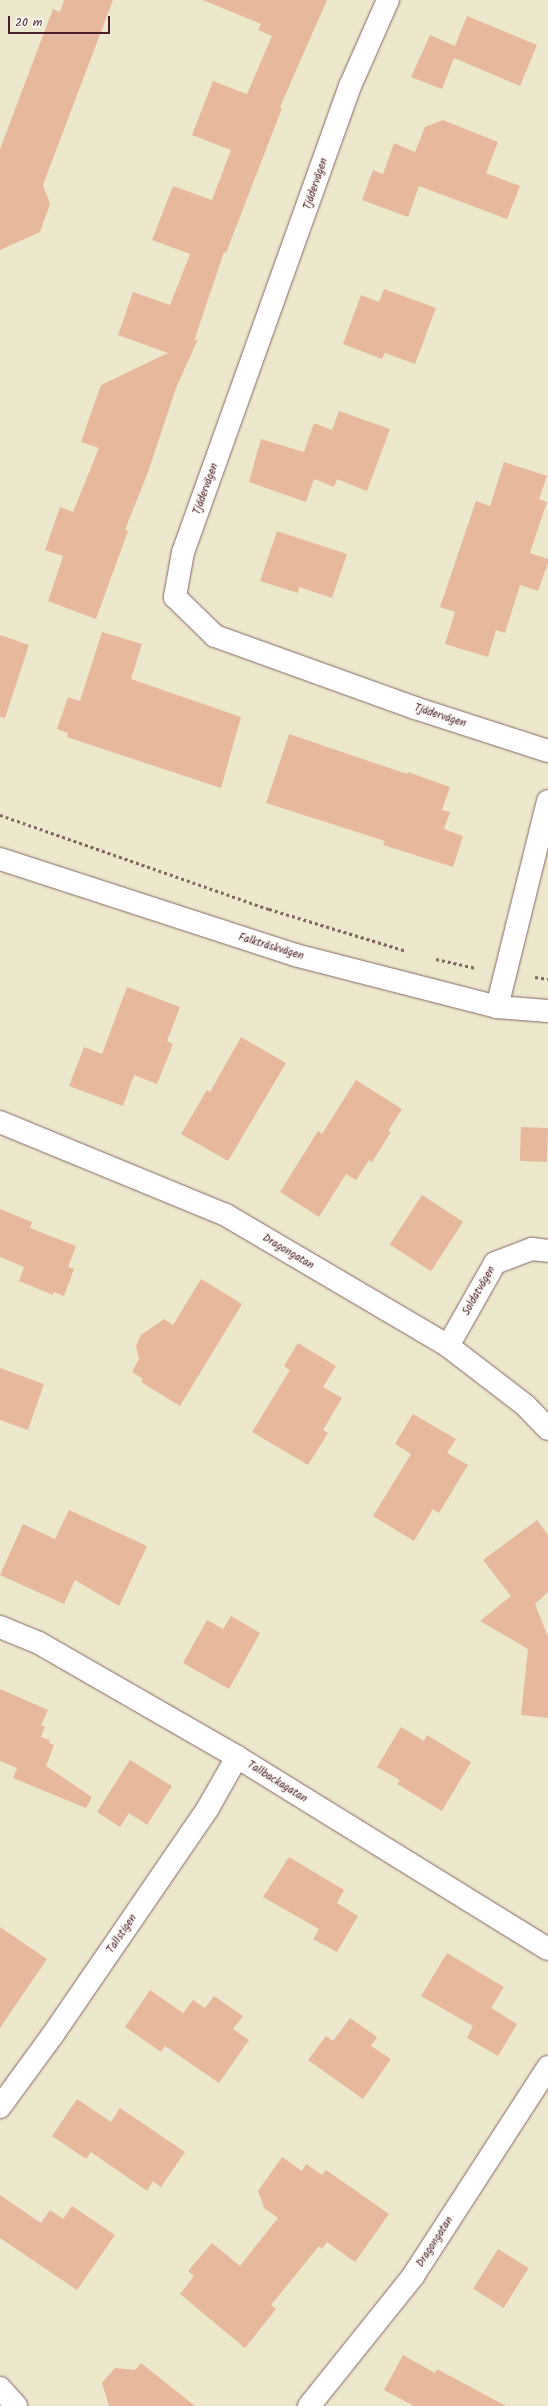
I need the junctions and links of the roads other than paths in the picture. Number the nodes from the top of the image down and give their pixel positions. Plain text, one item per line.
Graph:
1 (388, 0) edge
2 (548, 751) edge
3 (548, 801) edge
4 (0, 860) edge
5 (497, 1007) junction
6 (548, 1011) edge
7 (0, 1122) edge
8 (548, 1251) edge
9 (448, 1346) junction
10 (548, 1429) edge
11 (0, 1626) edge
12 (237, 1757) junction
13 (548, 1949) edge
14 (548, 2067) edge
15 (0, 2107) edge
16 (0, 2388) edge
17 (16, 2406) edge
18 (309, 2406) edge

1 - 2 street, Tjädervägen
3 - 5 street
4 - 5 street, Falkträskvägen
5 - 6 street, Falkträskvägen
7 - 9 street, Dragongatan
8 - 9 street, Soldatvägen
9 - 10 street, Dragongatan
11 - 12 street, Tallbackagatan
12 - 13 street, Tallbackagatan
12 - 15 street, Tallstigen
14 - 18 street, Dragongatan
16 - 17 street

